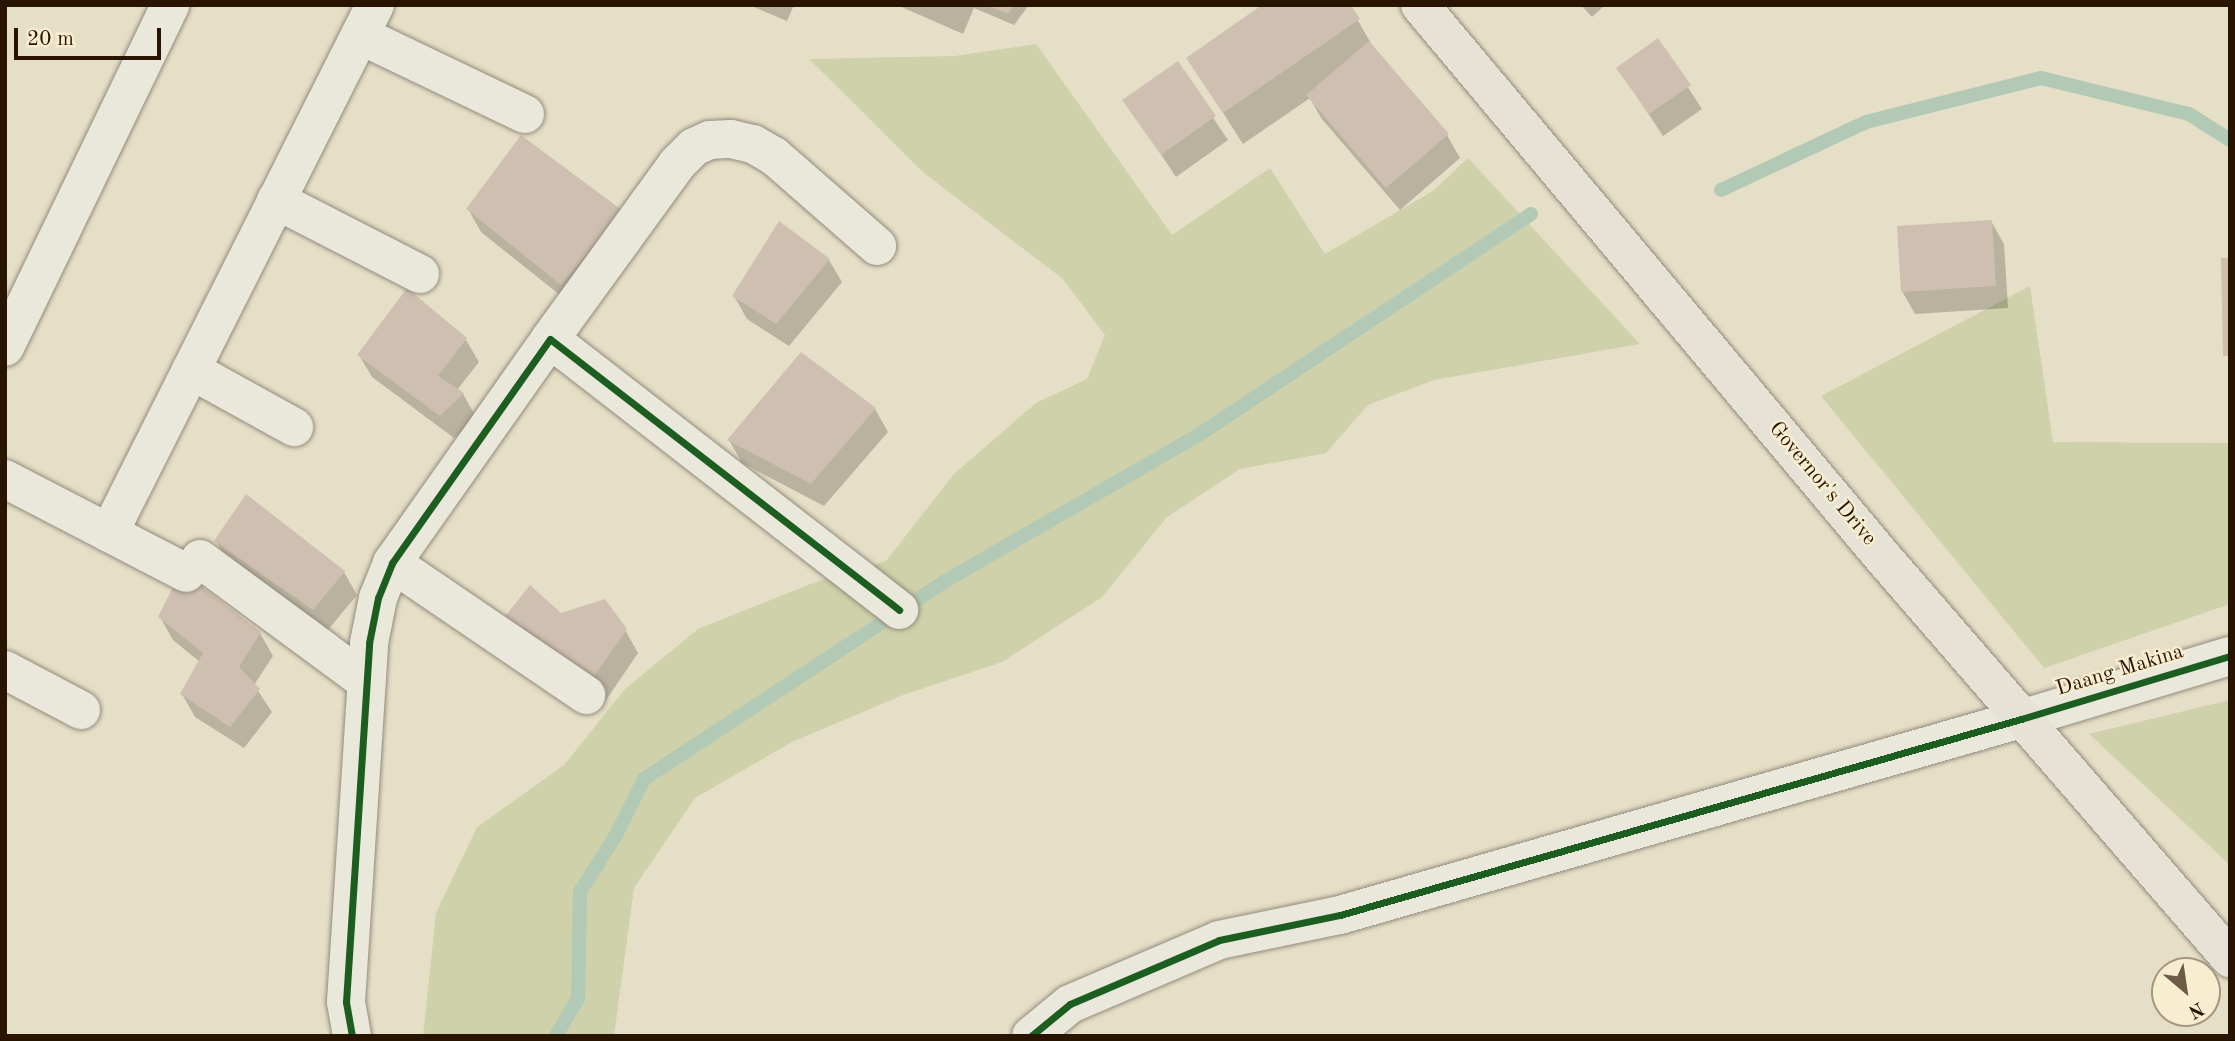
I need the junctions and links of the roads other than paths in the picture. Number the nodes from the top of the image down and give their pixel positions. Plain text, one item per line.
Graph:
1 (170, 5) edge
2 (1420, 5) edge
3 (367, 20) edge
4 (525, 114) dead end
5 (276, 200) junction
6 (877, 246) dead end
7 (420, 274) dead end
8 (550, 339) junction
9 (5, 347) edge
10 (191, 370) junction
11 (294, 427) dead end
12 (5, 479) edge
13 (109, 533) junction
14 (392, 563) junction
15 (899, 610) dead end
16 (2230, 656) edge
17 (5, 670) edge
18 (367, 682) junction
19 (586, 695) dead end
20 (81, 710) dead end
21 (2021, 719) junction
22 (2230, 958) edge
23 (352, 1036) edge
24 (1031, 1036) edge

1 - 9 street
2 - 21 main road, Governor's Drive
3 - 4 street
3 - 5 street
5 - 7 street
5 - 10 street
6 - 8 street
8 - 14 street
8 - 15 street
10 - 11 street
10 - 13 street
12 - 13 street
13 - 18 street
14 - 18 street
14 - 19 street
16 - 21 street, Daang Makina
17 - 20 street
18 - 23 street
21 - 22 main road, Governor's Drive
21 - 24 street, Daang Makina

